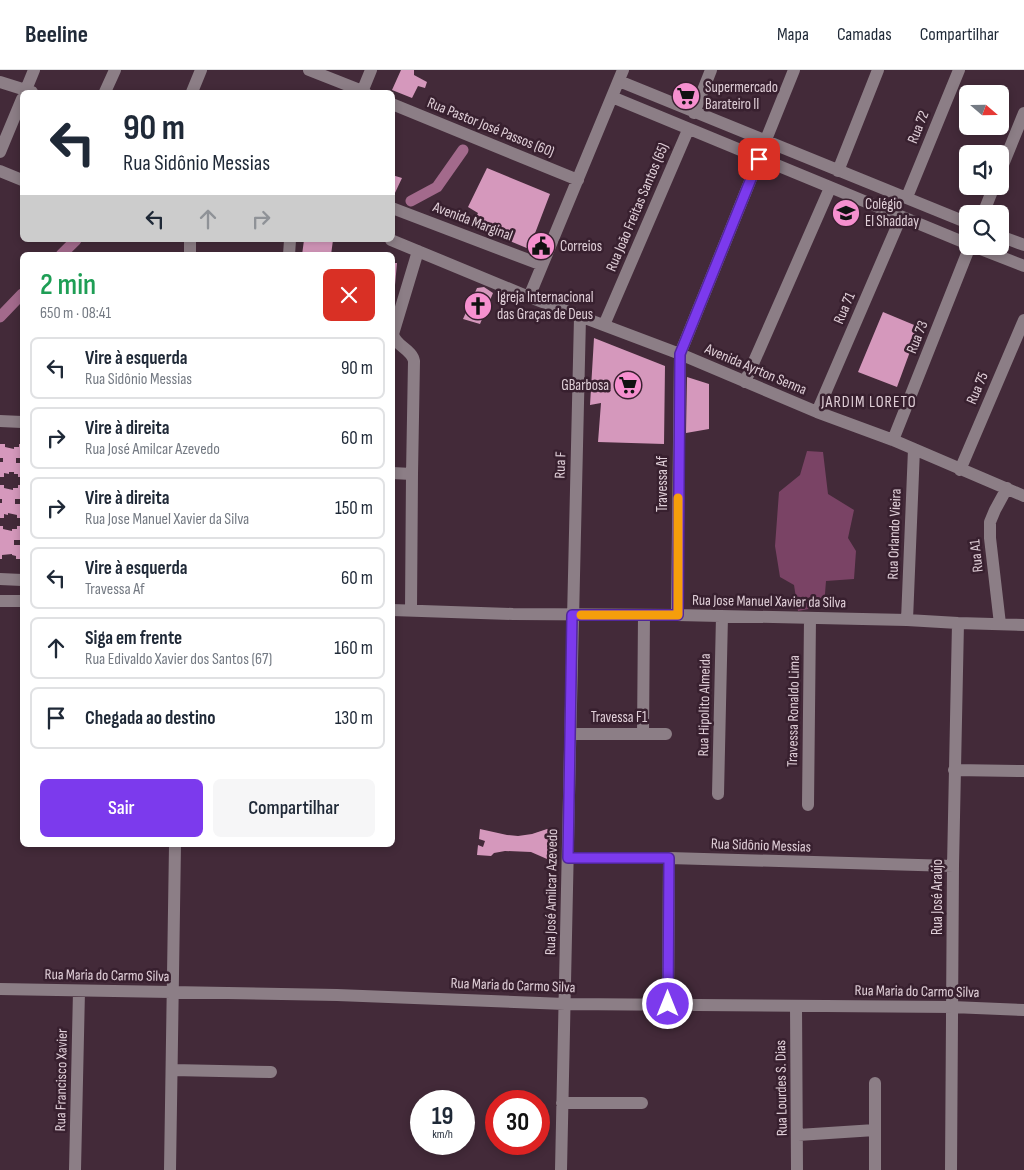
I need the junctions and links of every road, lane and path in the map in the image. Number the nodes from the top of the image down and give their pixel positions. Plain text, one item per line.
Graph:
1 (34, 70) edge
2 (115, 70) edge
3 (201, 70) edge
4 (309, 70) edge
5 (371, 70) edge
6 (710, 70) edge
7 (794, 70) edge
8 (878, 70) edge
9 (959, 70) edge
10 (621, 76) edge
11 (0, 82) edge
12 (20, 90) edge
13 (28, 90) edge
14 (106, 90) edge
15 (193, 90) edge
16 (358, 90) edge
17 (364, 90) edge
18 (612, 98) junction
19 (395, 105) edge
20 (20, 108) edge
21 (694, 112) junction
22 (1024, 113) edge
23 (688, 130) junction
24 (765, 142) junction
25 (1009, 150) edge
26 (0, 152) edge
27 (759, 159) junction
28 (0, 171) edge
29 (838, 171) junction
30 (20, 179) edge
31 (578, 180) junction
32 (871, 184) junction
33 (830, 188) junction
34 (907, 197) junction
35 (864, 202) junction
36 (395, 209) edge
37 (901, 217) junction
38 (959, 219) edge
39 (1009, 239) edge
40 (959, 241) edge
41 (395, 242) edge
42 (1024, 245) edge
43 (418, 251) junction
44 (966, 255) edge
45 (996, 255) edge
46 (542, 265) junction
47 (1024, 266) edge
48 (529, 297) junction
49 (580, 317) junction
50 (1024, 320) edge
51 (604, 325) junction
52 (395, 327) edge
53 (395, 339) edge
54 (680, 354) junction
55 (745, 382) junction
56 (817, 412) junction
57 (0, 421) edge
58 (20, 422) edge
59 (893, 440) junction
60 (914, 449) junction
61 (960, 470) junction
62 (395, 474) edge
63 (412, 474) junction
64 (1007, 488) junction
65 (1024, 496) edge
66 (0, 578) edge
67 (20, 580) edge
68 (0, 601) edge
69 (20, 601) edge
70 (395, 610) edge
71 (411, 610) junction
72 (572, 615) junction
73 (644, 615) junction
74 (678, 615) junction
75 (722, 616) junction
76 (810, 618) junction
77 (907, 620) junction
78 (958, 623) junction
79 (1000, 624) junction
80 (1024, 625) edge
81 (571, 734) junction
82 (643, 734) junction
83 (666, 734) dead end
84 (954, 770) junction
85 (1024, 771) edge
86 (718, 794) dead end
87 (808, 804) dead end
88 (175, 847) edge
89 (568, 858) junction
90 (669, 858) junction
91 (953, 866) junction
92 (0, 989) edge
93 (79, 991) junction
94 (173, 993) junction
95 (565, 1004) junction
96 (668, 1004) junction
97 (796, 1006) junction
98 (952, 1007) junction
99 (1024, 1010) edge
100 (172, 1070) junction
101 (271, 1072) dead end
102 (875, 1083) dead end
103 (562, 1103) junction
104 (642, 1103) dead end
105 (875, 1130) junction
106 (798, 1135) junction
107 (75, 1170) edge
108 (170, 1170) edge
109 (561, 1170) edge
110 (797, 1170) edge
111 (875, 1170) edge
112 (951, 1170) edge

1 - 13 street
2 - 14 street
3 - 15 street
4 - 16 street
5 - 17 street
6 - 21 street
7 - 24 street
8 - 29 street
9 - 34 street, Rua 72
10 - 18 street
10 - 21 street
11 - 12 street
18 - 23 street
18 - 31 street
19 - 31 street, Rua Pastor José Passos (60)
20 - 26 street
21 - 24 street
22 - 25 street
23 - 27 street
23 - 51 street, Rua João Freitas Santos (65)
24 - 29 street
27 - 33 street
27 - 54 street
28 - 30 street
29 - 32 street
31 - 46 street
32 - 34 street
32 - 35 street
33 - 35 street
33 - 55 street
34 - 38 street
35 - 37 street
36 - 46 street, Avenida Marginal
37 - 40 street
37 - 56 street, Rua 71
39 - 42 street
41 - 43 street, Avenida Ayrton Senna
43 - 48 street, Avenida Ayrton Senna
43 - 52 street
44 - 59 street, Rua 73
45 - 47 street
46 - 48 street
48 - 49 street, Avenida Ayrton Senna
49 - 51 street, Avenida Ayrton Senna
49 - 72 street, Rua F
50 - 61 street, Rua 75
51 - 54 street, Avenida Ayrton Senna
53 - 63 street
54 - 55 street, Avenida Ayrton Senna
54 - 74 street, Travessa Af
55 - 56 street, Avenida Ayrton Senna
56 - 59 street, Avenida Ayrton Senna
57 - 58 street
59 - 60 street, Avenida Ayrton Senna
60 - 61 street, Avenida Ayrton Senna
60 - 77 street, Rua Orlando Vieira
61 - 64 street, Avenida Ayrton Senna
62 - 63 street
63 - 71 street
64 - 65 street, Avenida Ayrton Senna
64 - 79 street, Rua A1
66 - 67 street
68 - 69 street
70 - 71 street, Rua Jose Manuel Xavier da Silva
71 - 72 street, Rua Jose Manuel Xavier da Silva
72 - 73 street, Rua Jose Manuel Xavier da Silva
72 - 81 street, Rua José Amilcar Azevedo
73 - 74 street, Rua Jose Manuel Xavier da Silva
73 - 82 street
74 - 75 street, Rua Jose Manuel Xavier da Silva
75 - 76 street, Rua Jose Manuel Xavier da Silva
75 - 86 street, Rua Hipolito Almeida
76 - 77 street, Rua Jose Manuel Xavier da Silva
76 - 87 street, Travessa Ronaldo Lima
77 - 78 street, Rua Jose Manuel Xavier da Silva
78 - 79 street, Rua Jose Manuel Xavier da Silva
78 - 84 street, Rua José Araújo
79 - 80 street, Rua Jose Manuel Xavier da Silva
81 - 82 street, Travessa F1
81 - 89 street, Rua José Amilcar Azevedo
82 - 83 street, Travessa F1
84 - 85 street
84 - 91 street, Rua José Araújo
88 - 94 street
89 - 90 street, Rua Sidônio Messias
89 - 95 street, Rua José Amilcar Azevedo
90 - 91 street, Rua Sidônio Messias
90 - 96 street
91 - 98 street, Rua José Araújo
92 - 93 street, Rua Maria do Carmo Silva
93 - 94 street, Rua Maria do Carmo Silva
93 - 107 street, Rua Francisco Xavier
94 - 95 street, Rua Maria do Carmo Silva
94 - 100 street
95 - 96 street, Rua Maria do Carmo Silva
95 - 103 street, Rua José Amilcar Azevedo
96 - 97 street, Rua Maria do Carmo Silva
97 - 98 street, Rua Maria do Carmo Silva
97 - 106 street, Rua Lourdes S. Dias
98 - 99 street, Rua Maria do Carmo Silva
98 - 112 street, Rua José Araújo
100 - 101 street
100 - 108 street
102 - 105 street
103 - 104 street
103 - 109 street, Rua José Amilcar Azevedo
105 - 106 street
105 - 111 street
106 - 110 street, Rua Lourdes S. Dias

